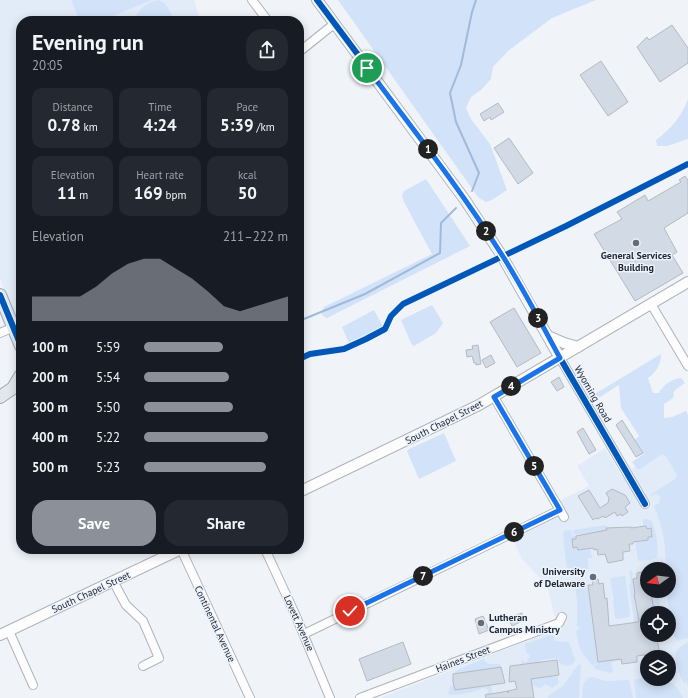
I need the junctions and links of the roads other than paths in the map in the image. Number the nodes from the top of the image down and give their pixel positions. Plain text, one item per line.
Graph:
1 (252, 0) edge
2 (317, 0) edge
3 (264, 16) edge
4 (334, 24) junction
5 (304, 48) edge
6 (688, 282) edge
7 (0, 295) edge
8 (651, 304) junction
9 (16, 323) edge
10 (16, 325) edge
11 (0, 333) edge
12 (548, 336) junction
13 (578, 347) junction
14 (560, 358) junction
15 (688, 366) edge
16 (16, 383) edge
17 (0, 397) edge
18 (494, 397) junction
19 (304, 490) edge
20 (645, 504) dead end
21 (170, 554) edge
22 (183, 554) edge
23 (267, 554) edge
24 (113, 581) junction
25 (562, 617) dead end
26 (5, 633) edge
27 (304, 634) junction
28 (143, 666) dead end
29 (33, 685) dead end
30 (250, 698) edge
31 (330, 698) edge
32 (360, 698) edge

1 - 3 street
2 - 4 street, Wyoming Road
4 - 5 street
4 - 12 street, Wyoming Road
6 - 8 street, South Chapel Street
7 - 9 main road
8 - 13 street, South Chapel Street
8 - 15 street
10 - 11 street
12 - 13 street
12 - 14 street, Wyoming Road
13 - 14 street, South Chapel Street
14 - 18 street, South Chapel Street
14 - 20 street, Wyoming Road
16 - 17 main road
18 - 19 street, South Chapel Street
18 - 27 street
21 - 24 street, South Chapel Street
22 - 30 street, Continental Avenue
23 - 27 street, Lovett Avenue
24 - 26 street, South Chapel Street
24 - 28 street
25 - 32 street, Haines Street
26 - 29 street
27 - 31 street, Lovett Avenue

